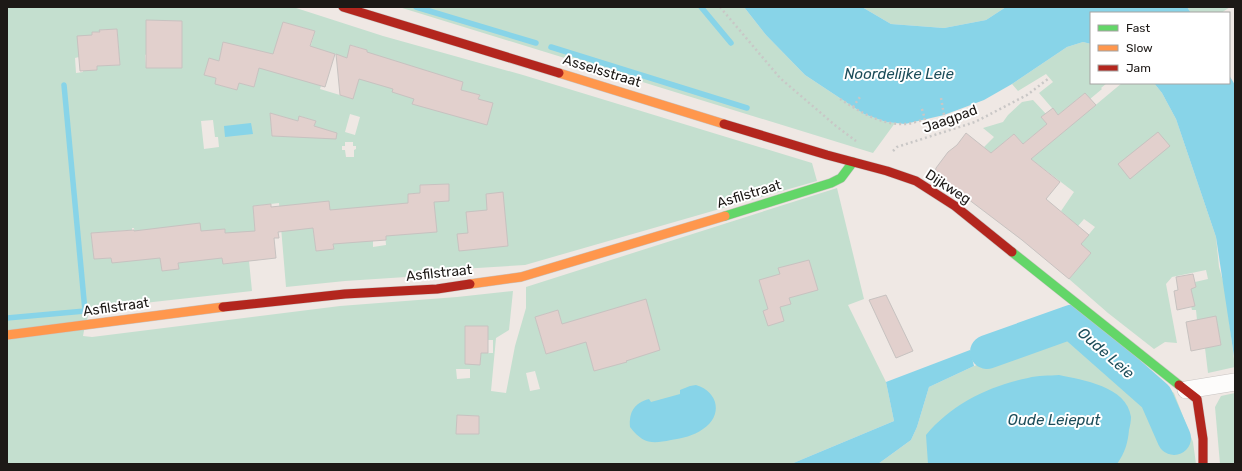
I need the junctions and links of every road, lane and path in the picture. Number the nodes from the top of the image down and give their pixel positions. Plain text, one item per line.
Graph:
1 (343, 7) edge
2 (720, 7) edge
3 (1048, 79) dead end
4 (860, 97) dead end
5 (941, 98) dead end
6 (840, 99) dead end
7 (921, 106) dead end
8 (853, 107) junction
9 (944, 115) dead end
10 (889, 154) dead end
11 (853, 162) junction
12 (7, 335) edge
13 (1229, 383) edge
14 (1186, 390) junction
15 (1203, 464) edge

1 - 11 street, Asselsstraat
2 - 11 path
3 - 10 path, Jaagpad
4 - 8 path
5 - 9 path
6 - 8 path
7 - 8 path
11 - 12 street, Asfilstraat
11 - 14 street, Dijkweg
13 - 14 street
14 - 15 street, Dijkweg

